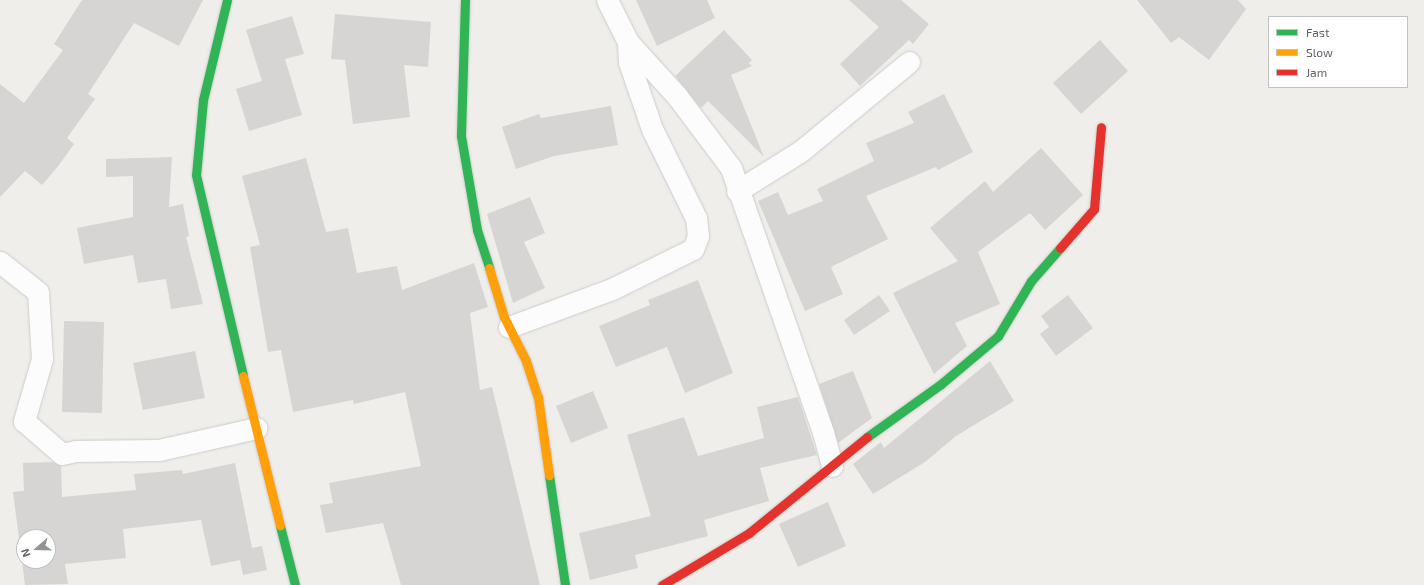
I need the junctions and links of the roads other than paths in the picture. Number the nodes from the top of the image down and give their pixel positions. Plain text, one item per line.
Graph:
1 (227, 0) edge
2 (465, 0) edge
3 (607, 0) edge
4 (628, 42) junction
5 (909, 62) dead end
6 (1101, 127) dead end
7 (737, 191) junction
8 (0, 262) edge
9 (509, 327) junction
10 (257, 428) junction
11 (832, 466) junction
12 (295, 585) edge
13 (565, 585) edge
14 (662, 585) edge

1 - 10 street
2 - 9 street
3 - 4 street
4 - 7 street
4 - 9 street
5 - 7 street
6 - 11 street
7 - 11 street
8 - 10 street
9 - 13 street
10 - 12 street
11 - 14 street

